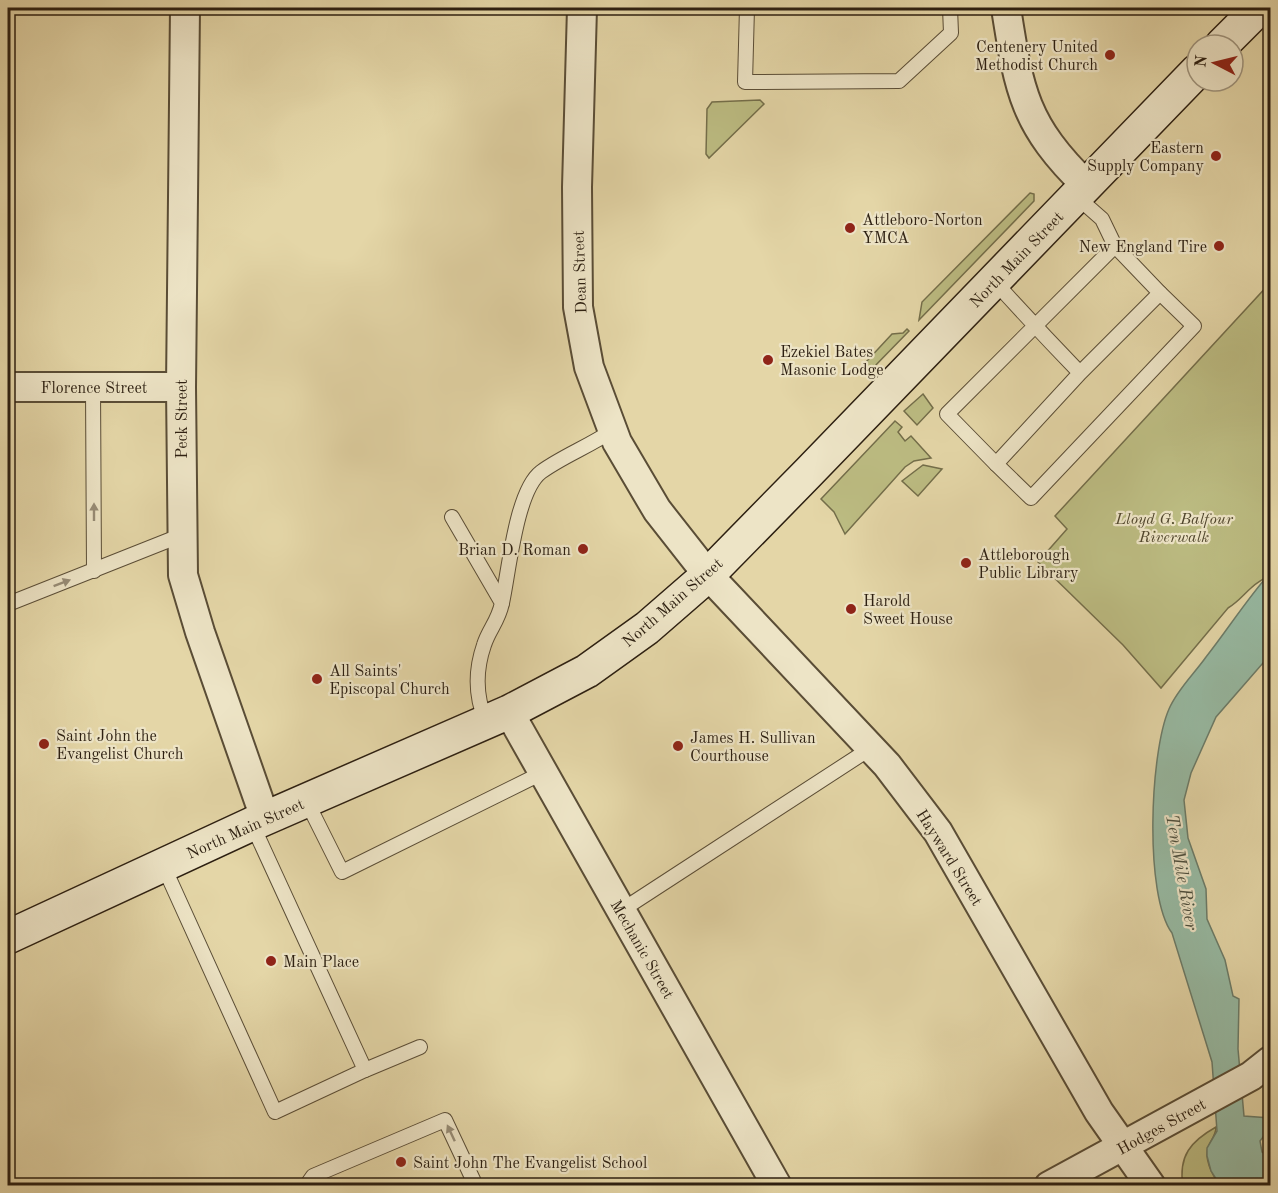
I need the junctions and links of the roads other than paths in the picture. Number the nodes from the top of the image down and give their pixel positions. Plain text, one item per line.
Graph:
1 (185, 8) edge
2 (582, 8) edge
3 (747, 8) edge
4 (950, 8) edge
5 (1006, 8) edge
6 (1259, 8) edge
7 (1234, 33) edge
8 (1185, 84) edge
9 (1082, 191) junction
10 (1115, 246) junction
11 (995, 282) junction
12 (1160, 293) junction
13 (1035, 325) junction
14 (1080, 373) junction
15 (8, 387) edge
16 (93, 387) junction
17 (181, 387) junction
18 (613, 430) junction
19 (996, 464) junction
20 (452, 517) dead end
21 (182, 535) junction
22 (94, 571) junction
23 (708, 575) junction
24 (502, 603) junction
25 (8, 604) edge
26 (498, 717) junction
27 (871, 748) junction
28 (542, 772) junction
29 (306, 800) junction
30 (258, 821) junction
31 (163, 865) junction
32 (621, 910) junction
33 (8, 937) edge
34 (420, 1047) dead end
35 (1261, 1069) edge
36 (365, 1070) junction
37 (1123, 1147) junction
38 (306, 1185) edge
39 (476, 1185) edge
40 (777, 1185) edge
41 (1049, 1185) edge
42 (1151, 1185) edge

1 - 17 street, Peck Street
2 - 18 street, Dean Street
3 - 4 lane
5 - 9 street
6 - 7 main road
8 - 9 main road, North Main Street
9 - 10 lane
9 - 11 main road, North Main Street
10 - 12 lane
10 - 13 lane
11 - 13 lane
11 - 23 main road, North Main Street
12 - 14 lane
12 - 19 lane
13 - 14 lane
13 - 19 lane
14 - 19 lane
15 - 16 street, Florence Street
16 - 17 street, Florence Street
22 -> 16 lane
17 - 21 street, Peck Street
18 - 23 street, Dean Street
18 - 24 lane
20 - 24 lane
21 - 22 lane
21 - 30 street, Peck Street
25 -> 22 lane
23 - 26 main road, North Main Street
23 - 27 street, Hayward Street
24 - 26 lane
26 - 28 street, Mechanic Street
26 - 29 main road, North Main Street
27 - 32 lane
27 - 37 street, Hayward Street
28 - 29 lane
28 - 32 street, Mechanic Street
29 - 30 main road, North Main Street
30 - 31 main road, North Main Street
30 - 36 lane
31 - 33 main road, North Main Street
31 - 36 lane
32 - 40 street, Mechanic Street
34 - 36 lane
35 - 37 street, Hodges Street
37 - 41 street, Hodges Street
37 - 42 street, Hayward Street
39 -> 38 lane

